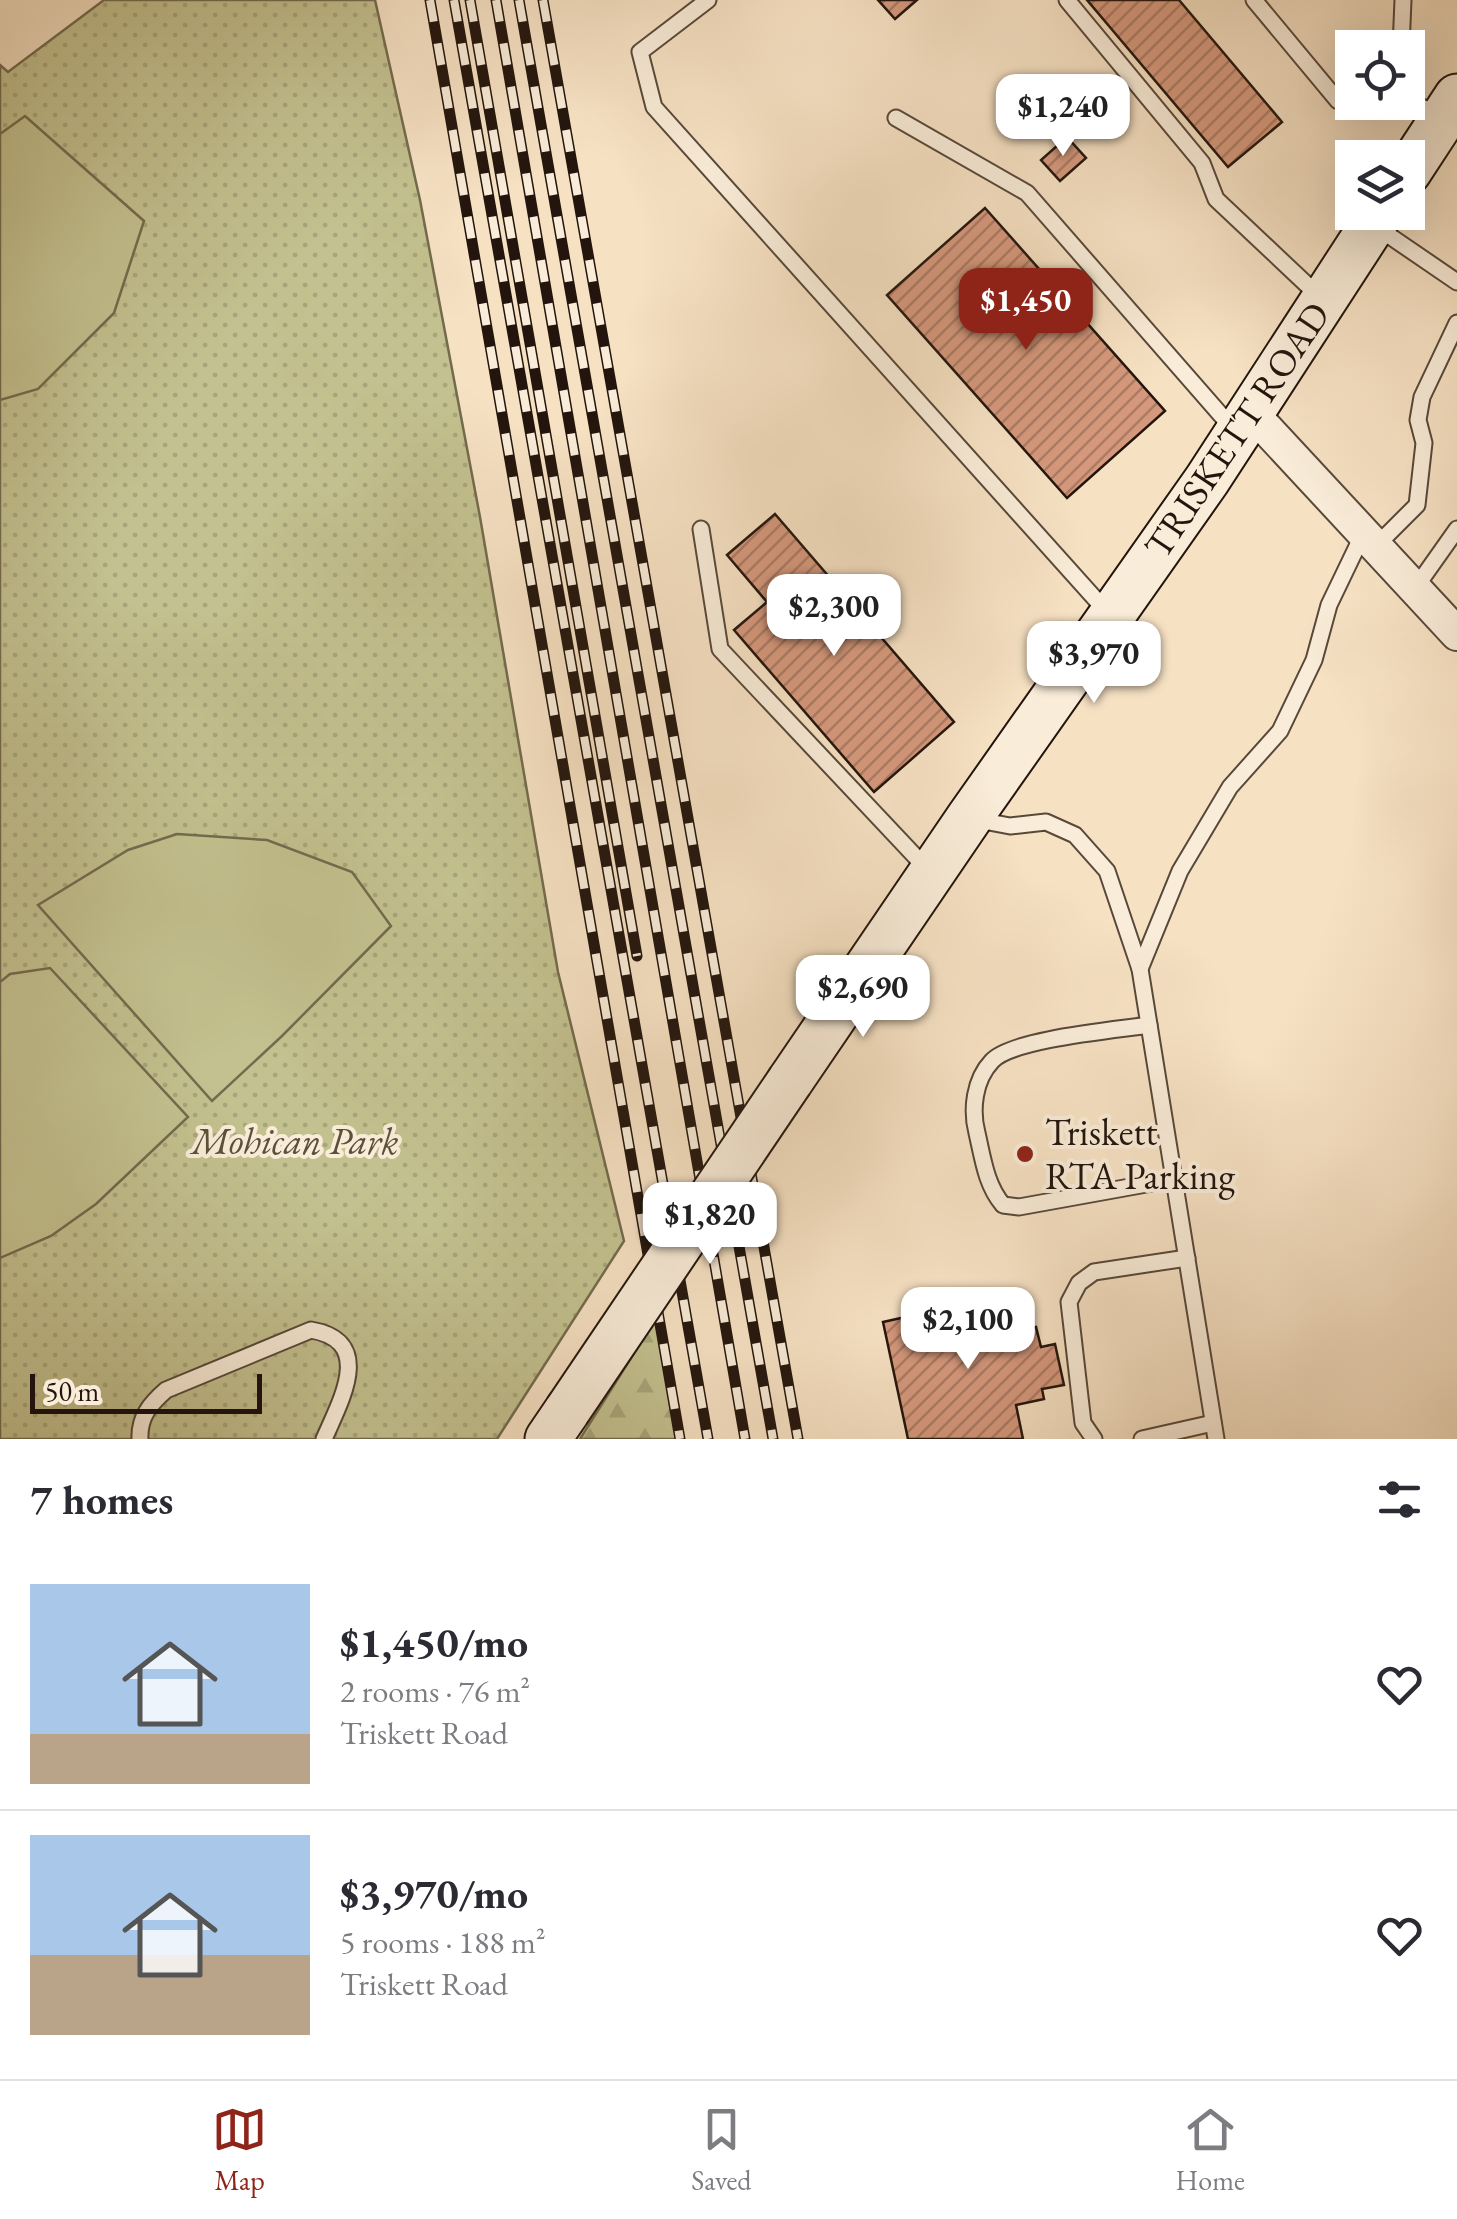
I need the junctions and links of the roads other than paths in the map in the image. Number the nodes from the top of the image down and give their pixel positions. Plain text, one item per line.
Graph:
1 (708, 0) edge
2 (1067, 0) edge
3 (1254, 0) edge
4 (1404, 0) edge
5 (1403, 30) edge
6 (1335, 96) edge
7 (1436, 105) edge
8 (896, 118) dead end
9 (1421, 140) edge
10 (1370, 230) edge
11 (1391, 230) edge
12 (1457, 282) edge
13 (1324, 300) junction
14 (1457, 323) edge
15 (1244, 422) junction
16 (701, 529) dead end
17 (1457, 530) edge
18 (1370, 538) junction
19 (1416, 587) junction
20 (1112, 616) junction
21 (1457, 634) edge
22 (969, 818) junction
23 (931, 874) junction
24 (1140, 969) junction
25 (1149, 1025) junction
26 (1174, 1180) junction
27 (1186, 1258) junction
28 (558, 1425) edge
29 (1214, 1431) edge
30 (140, 1439) edge
31 (324, 1439) edge
32 (1094, 1439) edge
33 (1142, 1439) edge

1 - 20 lane
2 - 13 lane
3 - 6 lane
4 - 5 lane
7 - 9 main road
8 - 15 lane
10 - 13 main road, TRISKETT ROAD
11 - 12 lane
13 - 15 main road, TRISKETT ROAD
14 - 18 lane
15 - 18 street
15 - 20 main road, TRISKETT ROAD
16 - 23 lane
17 - 19 lane
18 - 19 street
18 - 24 lane
19 - 21 street
20 - 22 main road, TRISKETT ROAD
22 - 23 main road, TRISKETT ROAD
22 - 24 lane
23 - 28 main road, TRISKETT ROAD, bridge
24 - 25 lane
25 - 26 lane
25 - 26 lane
26 - 27 lane
27 - 29 lane
27 - 32 lane
29 - 33 lane
30 - 31 lane

